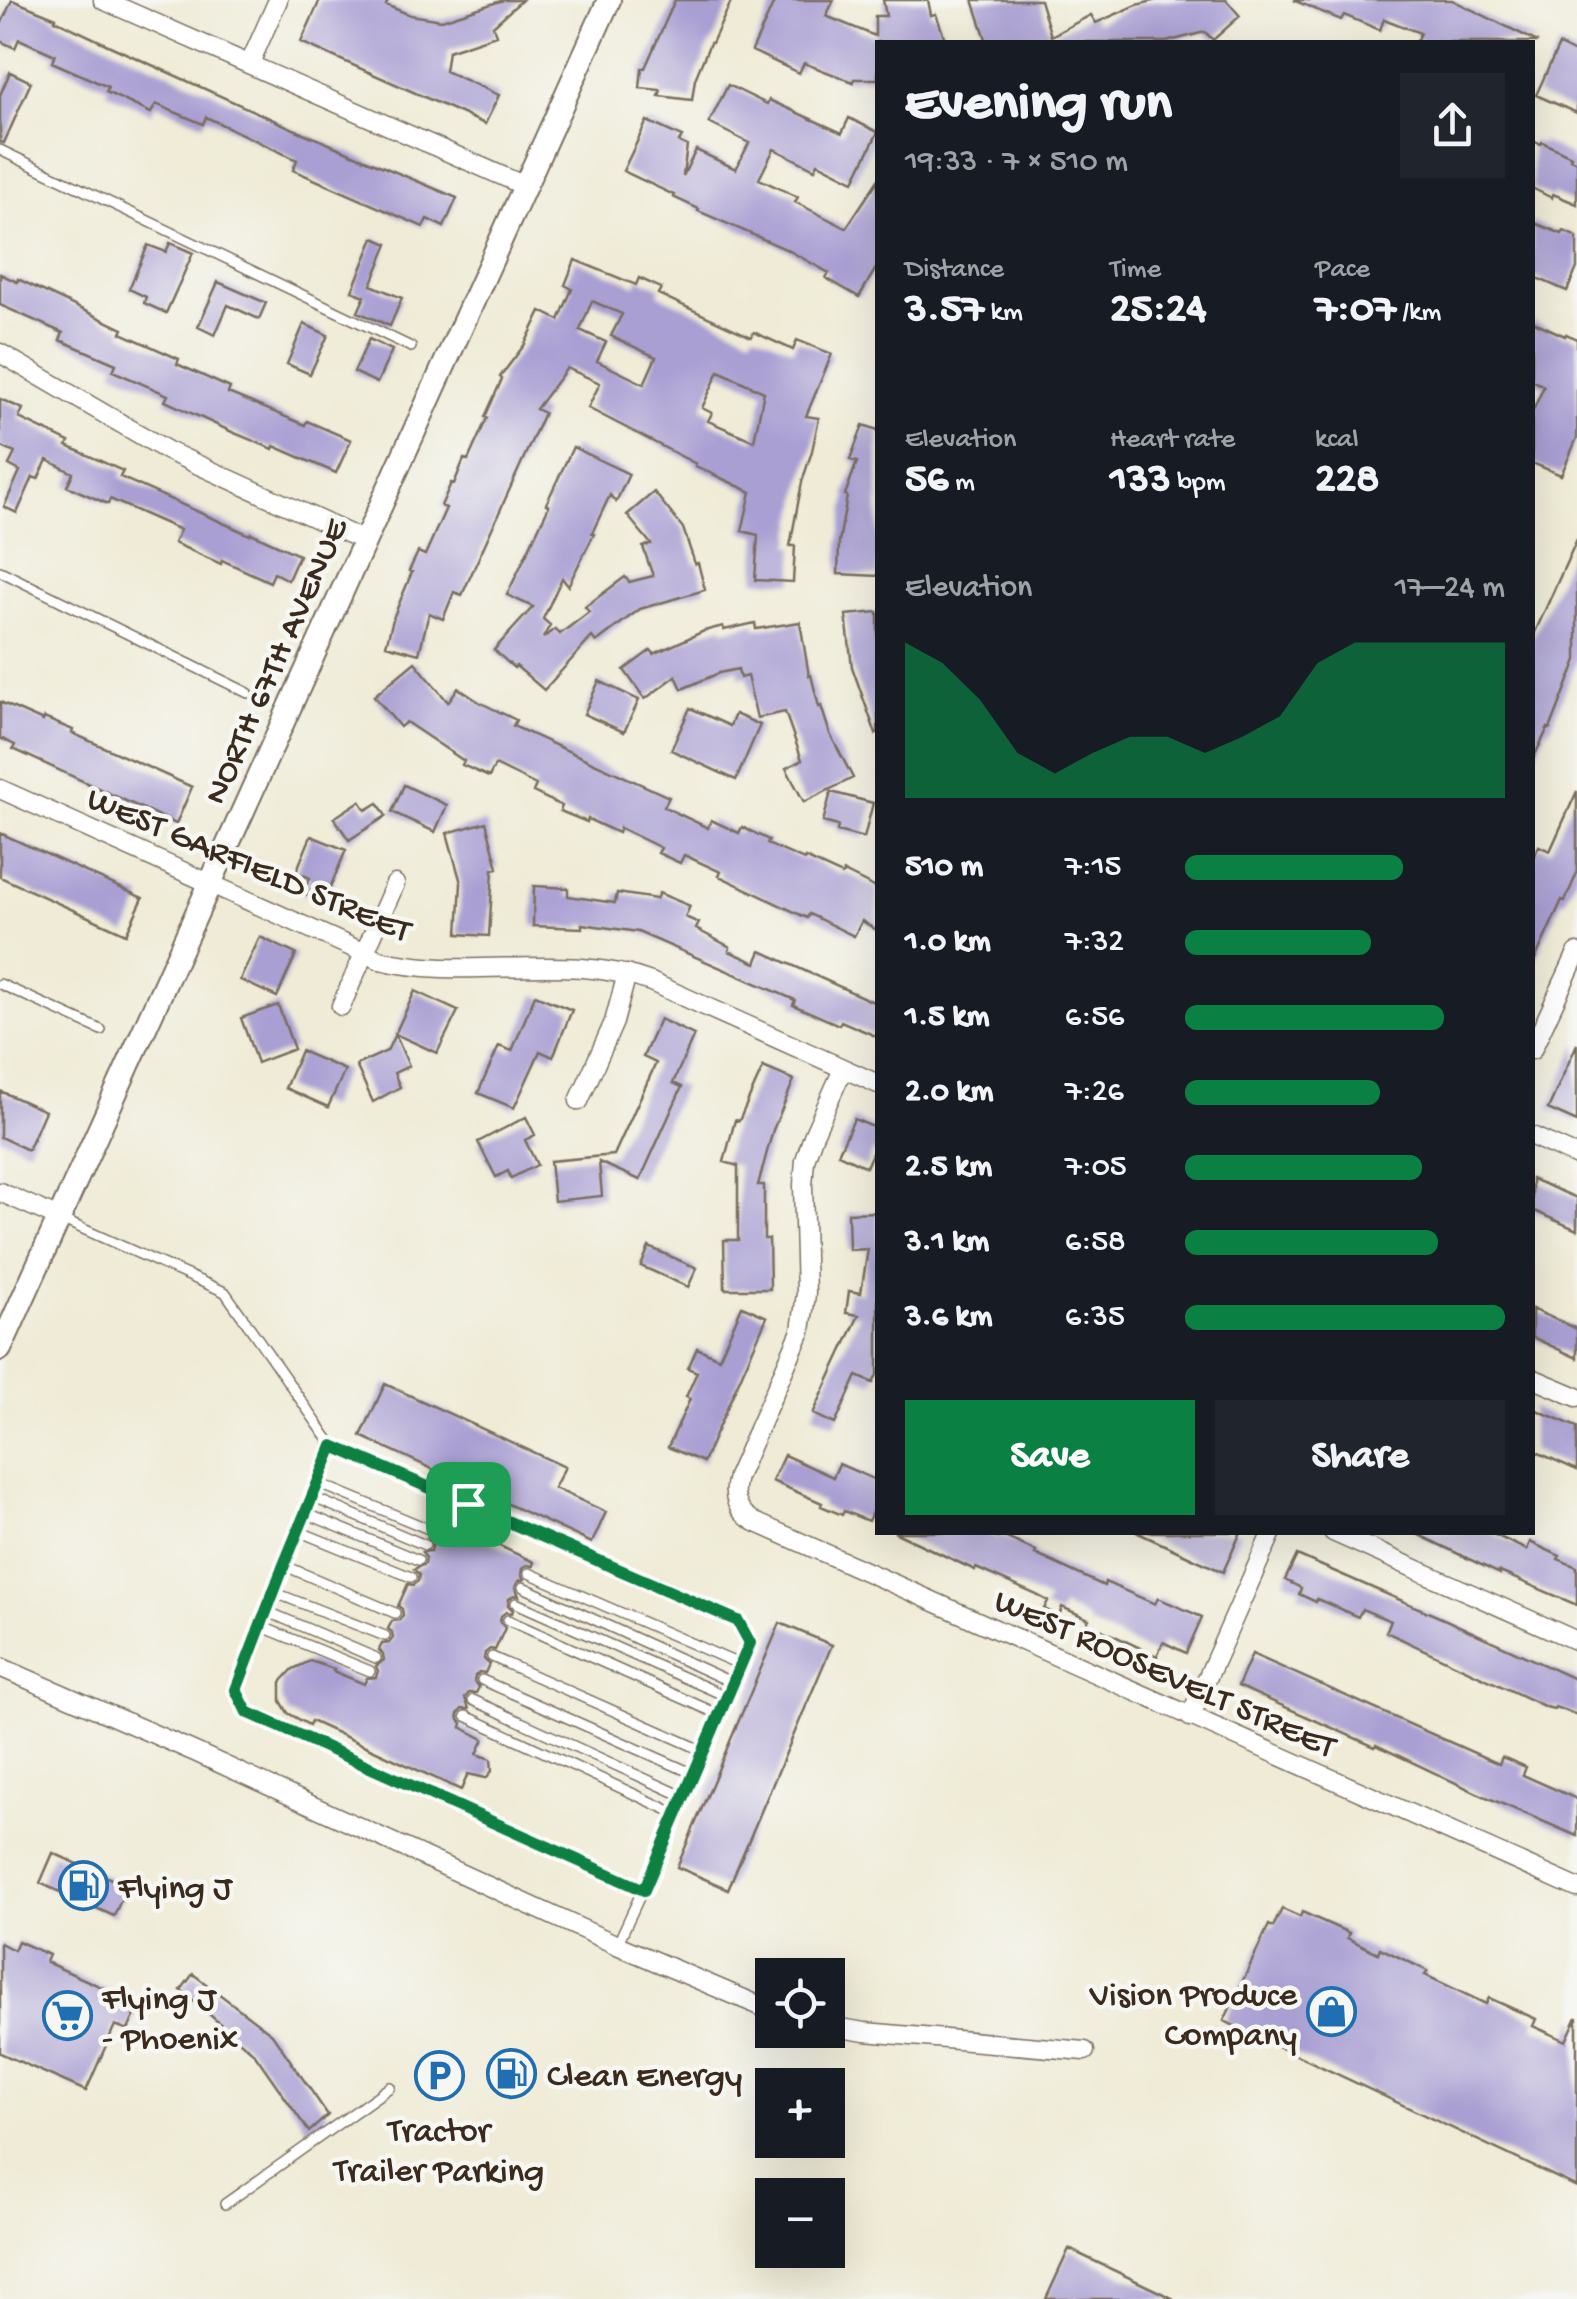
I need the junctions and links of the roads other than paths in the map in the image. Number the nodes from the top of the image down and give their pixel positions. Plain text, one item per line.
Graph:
1 (103, 0) edge
2 (278, 0) edge
3 (609, 0) edge
4 (250, 63) junction
5 (0, 150) edge
6 (525, 186) junction
7 (411, 347) dead end
8 (0, 353) edge
9 (365, 541) junction
10 (0, 570) edge
11 (248, 693) dead end
12 (0, 789) edge
13 (210, 884) junction
14 (395, 884) dead end
15 (364, 953) junction
16 (1577, 954) edge
17 (628, 974) junction
18 (0, 984) edge
19 (341, 1006) dead end
20 (101, 1030) dead end
21 (1535, 1044) edge
22 (843, 1069) junction
23 (875, 1083) edge
24 (578, 1101) dead end
25 (1535, 1137) edge
26 (1577, 1156) edge
27 (0, 1192) edge
28 (58, 1218) junction
29 (0, 1349) edge
30 (1535, 1379) edge
31 (1577, 1397) edge
32 (333, 1446) junction
33 (318, 1483) junction
34 (312, 1497) junction
35 (305, 1513) junction
36 (431, 1530) dead end
37 (298, 1531) junction
38 (1271, 1535) edge
39 (1340, 1535) edge
40 (425, 1545) dead end
41 (418, 1560) dead end
42 (284, 1565) junction
43 (530, 1573) dead end
44 (411, 1576) dead end
45 (523, 1587) dead end
46 (273, 1592) junction
47 (516, 1603) dead end
48 (266, 1612) junction
49 (395, 1614) dead end
50 (508, 1620) dead end
51 (260, 1626) junction
52 (385, 1636) dead end
53 (1577, 1641) edge
54 (376, 1658) dead end
55 (492, 1658) dead end
56 (740, 1665) junction
57 (0, 1667) edge
58 (370, 1671) dead end
59 (482, 1680) dead end
60 (733, 1682) junction
61 (728, 1696) junction
62 (473, 1700) dead end
63 (720, 1715) junction
64 (466, 1716) dead end
65 (1190, 1717) junction
66 (704, 1752) junction
67 (694, 1774) junction
68 (685, 1796) junction
69 (677, 1814) junction
70 (1577, 1888) edge
71 (644, 1890) junction
72 (617, 1945) junction
73 (755, 2004) edge
74 (845, 2029) edge
75 (1085, 2050) dead end
76 (390, 2087) dead end
77 (225, 2204) dead end

1 - 4 street
2 - 4 street
3 - 6 main road, NORTH 67TH AVENUE
4 - 6 street
5 - 7 lane
6 - 9 main road, NORTH 67TH AVENUE
8 - 9 street
9 - 13 main road, NORTH 67TH AVENUE
10 - 11 lane
12 - 13 street, WEST GARFIELD STREET
13 - 15 street, WEST GARFIELD STREET
13 - 28 main road, NORTH 67TH AVENUE
14 - 15 street
15 - 17 street, WEST GARFIELD STREET
15 - 19 street
16 - 21 street
17 - 22 street, WEST GARFIELD STREET
17 - 24 street
18 - 20 lane
22 - 23 street, WEST GARFIELD STREET
22 - 65 street, WEST ROOSEVELT STREET
25 - 26 street
27 - 28 street
28 - 29 main road, NORTH 67TH AVENUE
28 - 32 lane
30 - 31 street
32 - 33 lane
32 - 56 lane
33 - 34 lane
33 - 36 lane
34 - 35 lane
34 - 40 lane
35 - 37 lane
35 - 41 lane
37 - 42 lane
37 - 44 lane
38 - 65 street
39 - 53 street
42 - 46 lane
42 - 49 lane
43 - 56 lane
45 - 60 lane
46 - 48 lane
46 - 52 lane
47 - 61 lane
48 - 51 lane
48 - 54 lane
50 - 63 lane
51 - 58 lane
51 - 71 lane
55 - 66 lane
56 - 60 lane
57 - 72 street
59 - 67 lane
60 - 61 lane
61 - 63 lane
62 - 68 lane
63 - 66 lane
64 - 69 lane
65 - 70 street, WEST ROOSEVELT STREET
66 - 67 lane
67 - 68 lane
68 - 69 lane
69 - 71 lane
71 - 72 lane
72 - 73 street
74 - 75 street
76 - 77 lane

